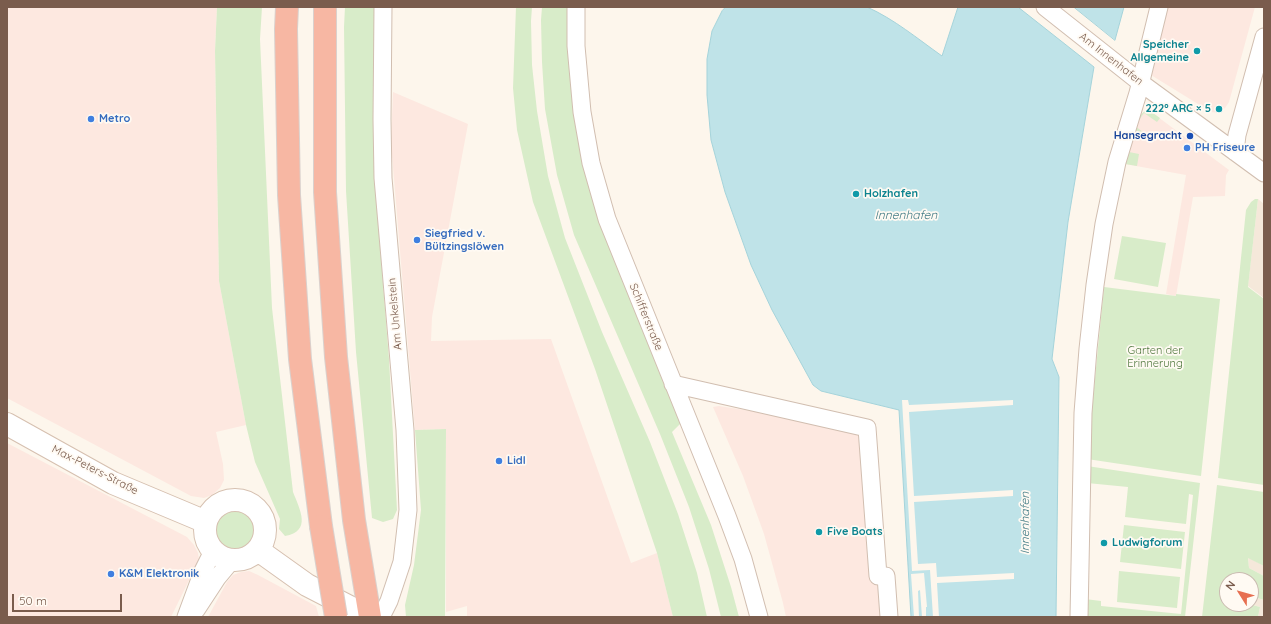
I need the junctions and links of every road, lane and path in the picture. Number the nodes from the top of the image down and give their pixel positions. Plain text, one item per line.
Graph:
1 (287, 7) edge
2 (325, 7) edge
3 (384, 7) edge
4 (576, 7) edge
5 (1045, 7) edge
6 (1159, 7) edge
7 (1264, 37) edge
8 (1138, 80) junction
9 (1235, 152) junction
10 (1264, 173) edge
11 (678, 385) junction
12 (7, 424) edge
13 (206, 522) junction
14 (258, 550) junction
15 (222, 556) junction
16 (186, 617) edge
17 (191, 617) edge
18 (336, 617) edge
19 (370, 617) edge
20 (381, 617) edge
21 (759, 617) edge
22 (888, 617) edge
23 (1079, 617) edge

1 - 18 highway, bridge
2 - 19 highway
3 - 20 street, Am Unkelstein
4 - 11 street, Schifferstraße
5 - 8 street, Am Innenhafen
6 - 8 street
7 - 9 street
8 - 9 street, Am Innenhafen
8 - 23 street
9 - 10 street, Am Innenhafen
11 - 21 street, Schifferstraße
11 - 22 street
12 - 13 street, Max-Peters-Straße
13 - 14 street
13 - 15 street
14 - 15 street
14 - 19 street
15 - 16 street
15 - 17 street

